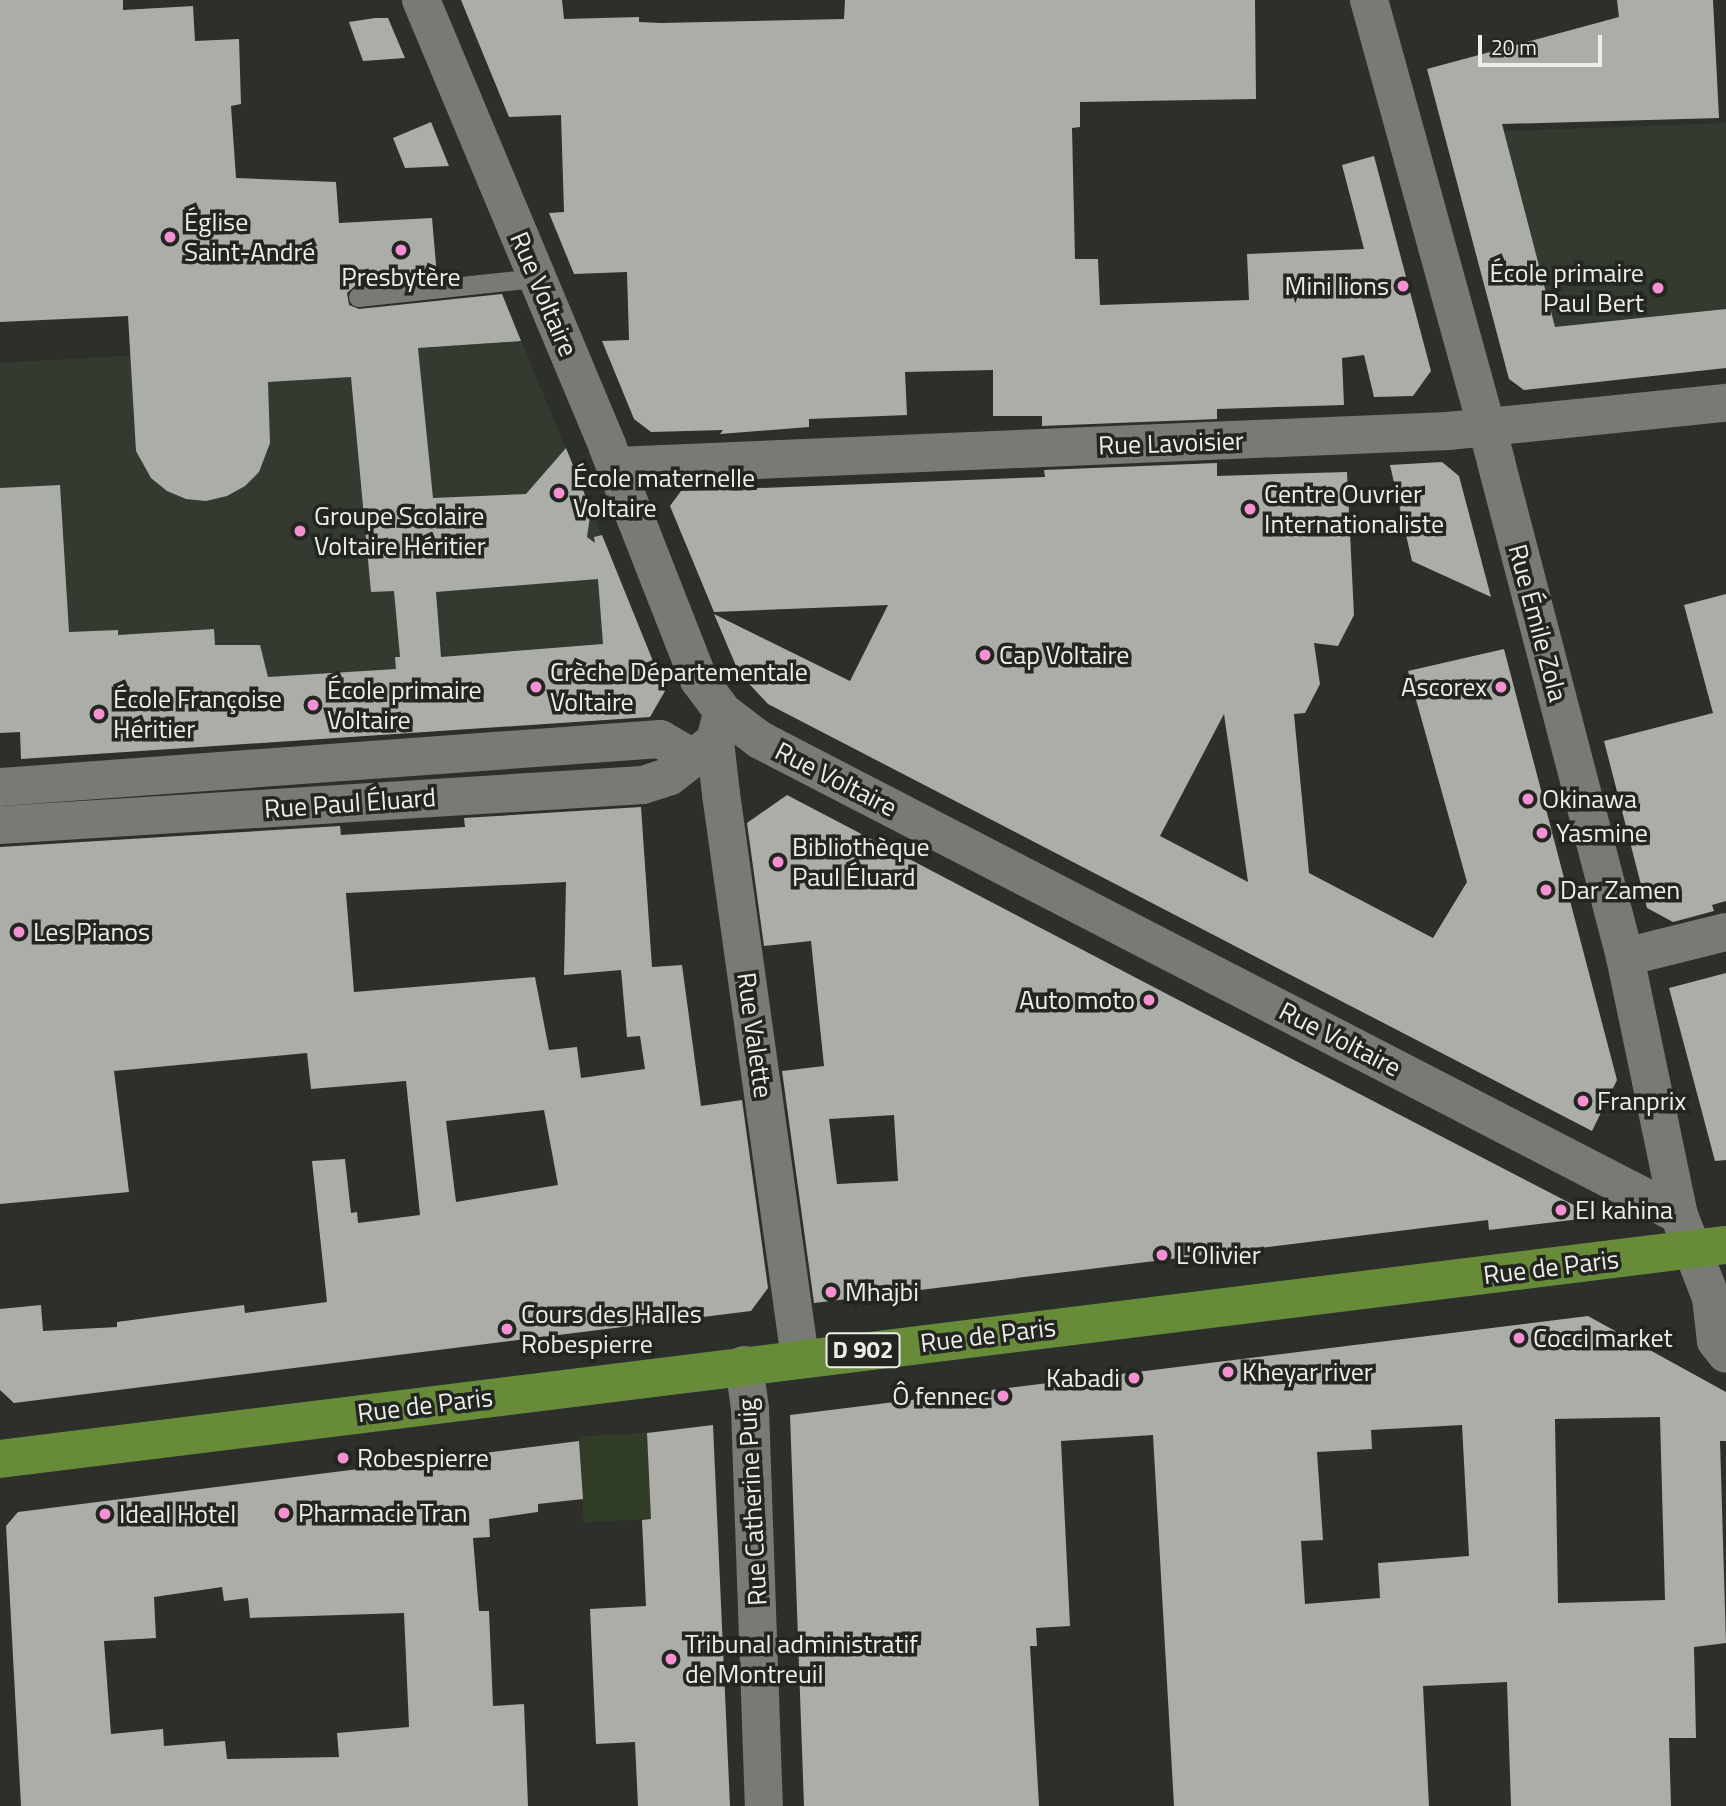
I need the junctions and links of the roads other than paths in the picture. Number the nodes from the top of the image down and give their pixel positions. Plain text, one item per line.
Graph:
1 (421, 0) edge
2 (1369, 0) edge
3 (537, 278) junction
4 (358, 297) dead end
5 (1726, 403) edge
6 (1486, 428) junction
7 (615, 466) junction
8 (711, 737) junction
9 (0, 787) edge
10 (0, 825) edge
11 (1726, 932) edge
12 (1625, 957) junction
13 (1679, 1215) junction
14 (1709, 1248) edge
15 (1726, 1354) edge
16 (800, 1358) junction
17 (744, 1365) junction
18 (0, 1459) edge
19 (764, 1806) edge

1 - 3 street, Rue Voltaire
2 - 6 street, Rue Émile Zola
3 - 4 lane
3 - 7 street, Rue Voltaire
5 - 6 street, Rue Lavoisier
6 - 7 street, Rue Lavoisier
6 - 12 street, Rue Émile Zola
7 - 8 street, Rue Voltaire
8 - 9 street, Rue Paul Éluard
8 - 10 street, Rue Paul Éluard
8 - 13 street, Rue Voltaire
8 - 16 street, Rue Valette
11 - 12 street
12 - 13 street, Rue Émile Zola
13 - 14 street, Rue Émile Zola
14 - 15 street, Rue Émile Zola
14 - 16 main road, Rue de Paris / D 902
16 - 17 main road, Rue de Paris / D 902
17 - 18 main road, Rue de Paris / D 902
17 - 19 street, Rue Catherine Puig

